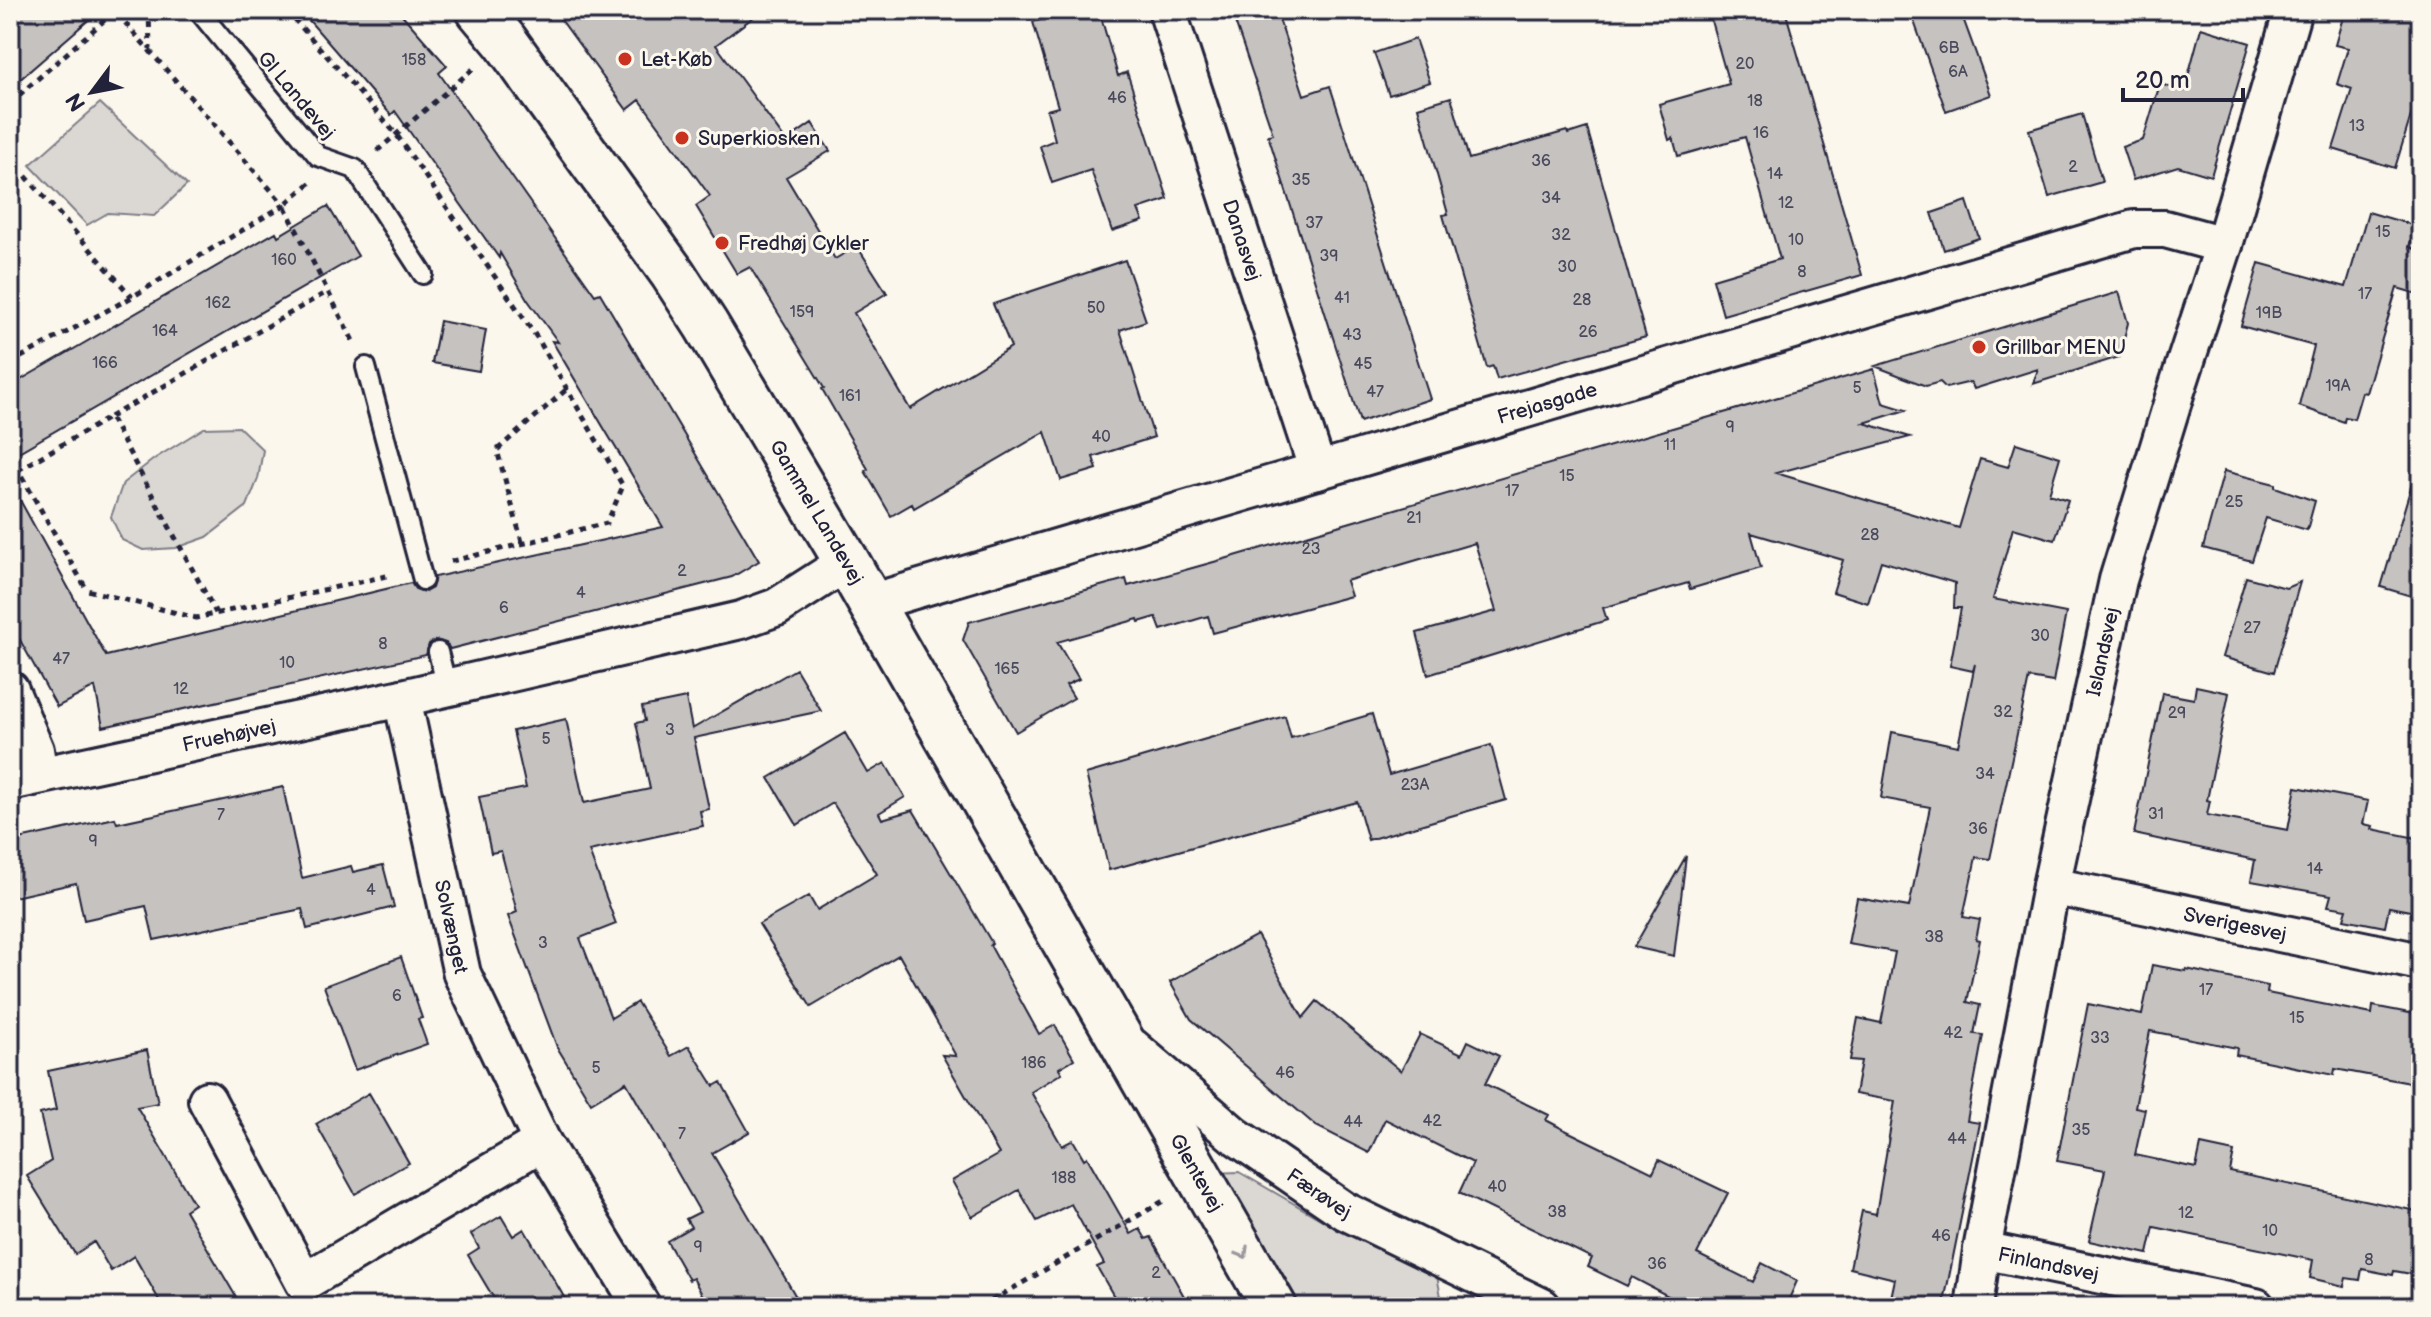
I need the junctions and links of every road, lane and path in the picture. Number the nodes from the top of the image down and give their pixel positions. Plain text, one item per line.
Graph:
1 (115, 10) edge
2 (149, 10) edge
3 (198, 10) edge
4 (1167, 10) edge
5 (2293, 10) edge
6 (492, 25) edge
7 (150, 50) junction
8 (10, 103) edge
9 (10, 158) edge
10 (335, 163) junction
11 (355, 169) junction
12 (284, 205) junction
13 (2224, 245) junction
14 (423, 274) dead end
15 (327, 292) junction
16 (132, 297) junction
17 (10, 363) edge
18 (366, 367) joint
19 (567, 389) dead end
20 (110, 417) junction
21 (18, 470) dead end
22 (1318, 471) junction
23 (522, 542) dead end
24 (847, 562) junction
25 (423, 580) dead end
26 (870, 603) junction
27 (216, 613) dead end
28 (438, 652) dead end
29 (447, 687) junction
30 (10, 690) edge
31 (402, 698) junction
32 (25, 778) edge
33 (2051, 886) junction
34 (2421, 962) edge
35 (1122, 1038) junction
36 (207, 1100) dead end
37 (542, 1142) junction
38 (1200, 1179) junction
39 (1982, 1250) junction
40 (311, 1294) edge
41 (1482, 1294) edge
42 (642, 1307) edge
43 (981, 1307) edge
44 (1274, 1307) edge
45 (1542, 1307) edge
46 (1974, 1307) edge
47 (2256, 1307) edge

1 - 7 path
1 - 8 path
2 - 7 path
3 - 10 lane, Gl Landevej
4 - 22 street, Danasvej
5 - 13 street, Islandsvej
6 - 11 path
6 - 24 street, Gammel Landevej
7 - 12 path
9 - 16 path
10 - 11 lane, Gl Landevej
10 - 12 path
11 - 14 lane
12 - 15 path
12 - 16 path
13 - 22 street, Frejasgade
13 - 33 street, Islandsvej
15 - 18 path
15 - 20 path
16 - 17 path
18 - 25 lane
19 - 23 path
20 - 21 path
20 - 27 path
22 - 26 street, Frejasgade
24 - 26 street, Gammel Landevej
24 - 29 street, Fruehøjvej
26 - 35 street, Gammel Landevej
28 - 29 lane
29 - 31 street, Fruehøjvej
30 - 32 street
31 - 32 street, Fruehøjvej
31 - 37 street, Solvænget
33 - 34 street, Sverigesvej
33 - 39 street, Islandsvej
35 - 38 street, Glentevej
35 - 41 street, Færøvej
36 - 40 street
37 - 40 street
37 - 42 street, Solvænget
38 - 43 path
38 -> 44 street, Glentevej
39 - 46 street, Islandsvej
39 - 47 street, Finlandsvej
41 - 45 street, Færøvej

